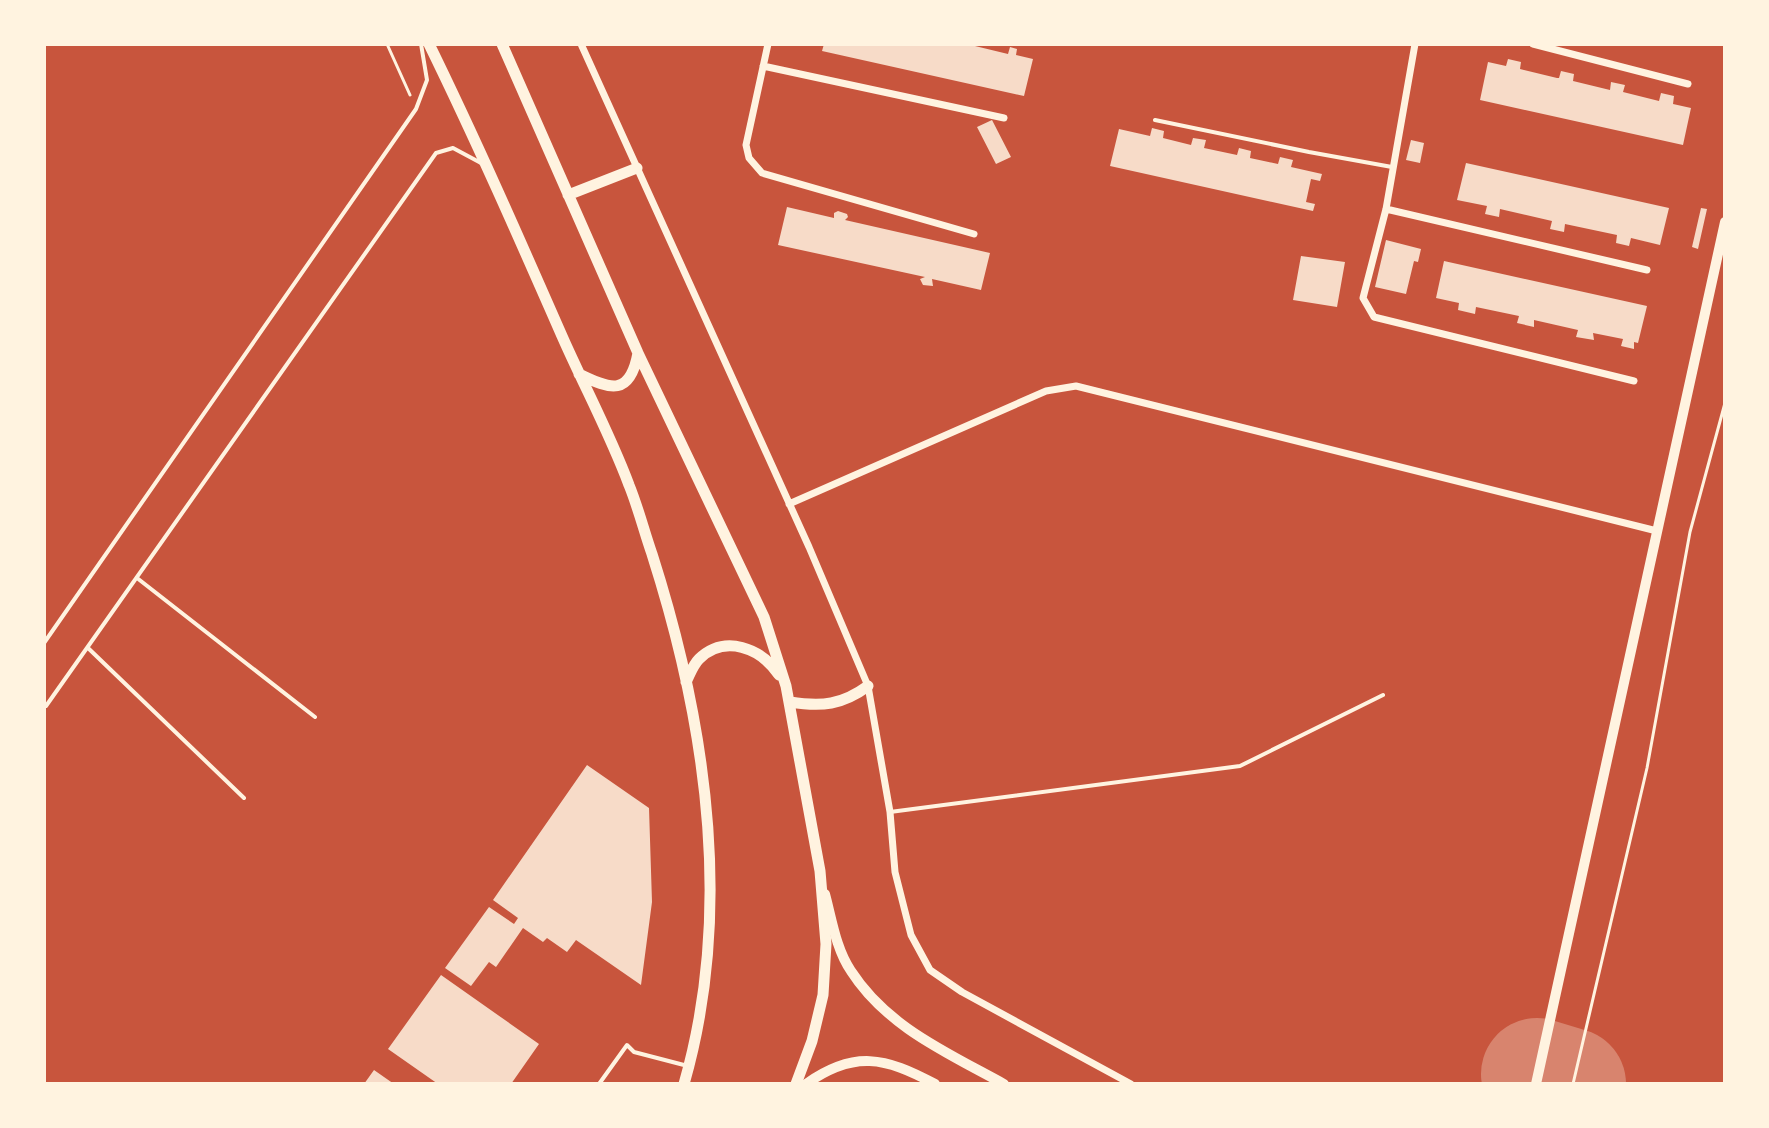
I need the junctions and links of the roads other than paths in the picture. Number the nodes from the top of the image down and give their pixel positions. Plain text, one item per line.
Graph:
1 (421, 44) edge
2 (429, 44) edge
3 (502, 44) edge
4 (581, 44) edge
5 (768, 44) edge
6 (1415, 44) edge
7 (1533, 44) edge
8 (763, 66) junction
9 (1688, 84) dead end
10 (1004, 118) dead end
11 (1155, 120) dead end
12 (488, 166) junction
13 (1393, 167) junction
14 (637, 168) junction
15 (568, 195) junction
16 (1386, 209) junction
17 (1725, 222) edge
18 (974, 234) dead end
19 (1647, 270) dead end
20 (638, 353) junction
21 (579, 374) junction
22 (1634, 381) dead end
23 (789, 504) junction
24 (1657, 531) junction
25 (137, 578) junction
26 (44, 643) edge
27 (88, 648) junction
28 (686, 682) junction
29 (786, 686) junction
30 (868, 686) junction
31 (1383, 695) dead end
32 (790, 702) junction
33 (44, 704) edge
34 (315, 717) dead end
35 (244, 798) dead end
36 (890, 812) junction
37 (820, 871) junction
38 (689, 1067) junction
39 (599, 1084) edge
40 (684, 1084) edge
41 (796, 1084) edge
42 (806, 1084) edge
43 (935, 1084) edge
44 (1004, 1084) edge
45 (1131, 1084) edge
46 (1536, 1084) edge

1 - 26 lane
2 - 12 main road
3 - 15 main road
4 - 14 street
5 - 8 street
6 - 13 street
7 - 9 street
8 - 10 street
8 - 18 street
11 - 13 lane
12 - 21 main road
12 - 25 lane
13 - 16 street
14 - 15 main road
14 - 23 street
15 - 20 main road
16 - 19 street
16 - 22 street
17 - 24 main road
20 - 21 main road
20 - 29 main road
21 - 28 main road
23 - 24 street
23 - 30 street
24 - 46 main road
25 - 27 lane
25 - 34 lane
27 - 33 lane
27 - 35 lane
28 - 29 main road
28 - 38 main road
29 - 32 main road
30 - 32 main road
30 - 36 street
31 - 36 lane
32 - 37 main road
36 - 45 street
37 - 41 main road
37 - 44 main road
38 - 39 lane
38 - 40 main road
42 - 43 main road

